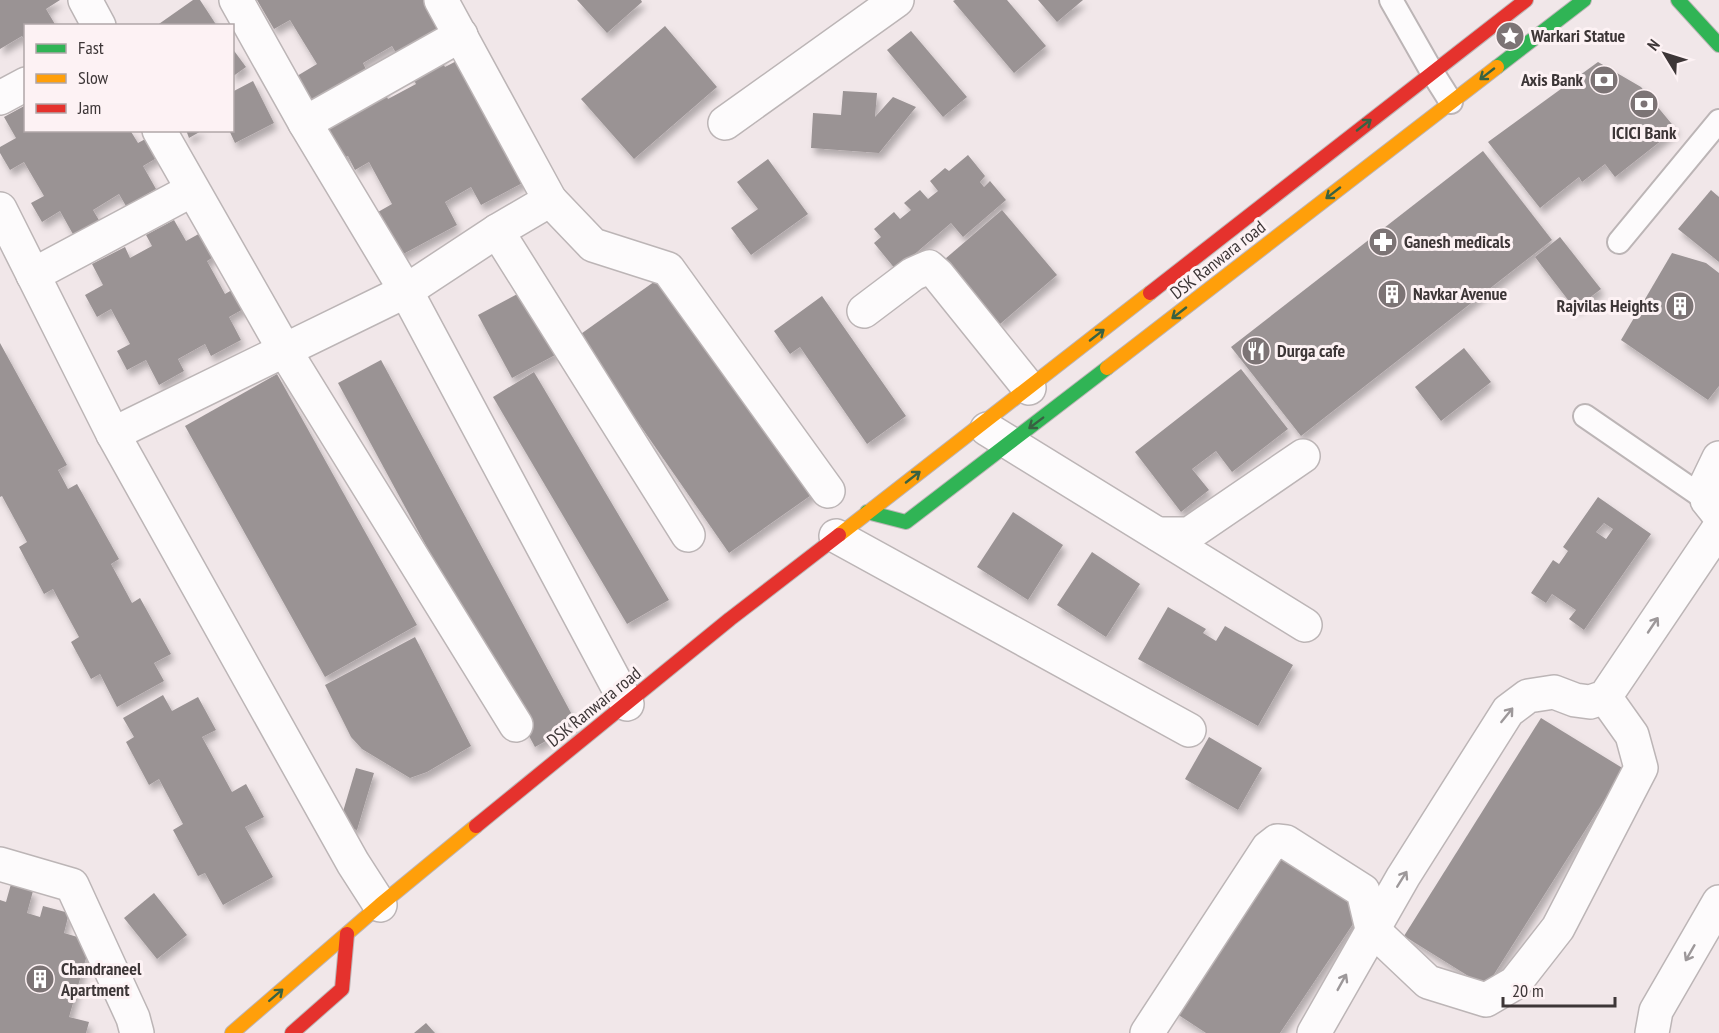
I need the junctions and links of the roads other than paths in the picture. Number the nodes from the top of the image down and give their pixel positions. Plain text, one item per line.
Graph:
1 (85, 0) edge
2 (236, 0) edge
3 (441, 0) edge
4 (897, 0) edge
5 (1391, 0) edge
6 (1584, 0) edge
7 (1678, 0) edge
8 (1526, 17) edge
9 (98, 24) edge
10 (461, 35) junction
11 (1719, 45) edge
12 (1432, 72) junction
13 (24, 85) edge
14 (0, 98) edge
15 (1451, 102) junction
16 (1719, 122) edge
17 (306, 123) junction
18 (725, 123) dead end
19 (160, 132) edge
20 (192, 190) junction
21 (550, 200) junction
22 (0, 209) edge
23 (497, 231) junction
24 (1619, 242) dead end
25 (33, 275) junction
26 (406, 291) junction
27 (864, 311) dead end
28 (285, 351) junction
29 (1070, 376) junction
30 (1029, 388) junction
31 (1585, 416) dead end
32 (980, 425) junction
33 (113, 434) junction
34 (1009, 443) junction
35 (1303, 456) dead end
36 (1719, 458) edge
37 (828, 492) dead end
38 (867, 512) junction
39 (1715, 515) edge
40 (1158, 534) junction
41 (688, 535) dead end
42 (836, 536) junction
43 (1305, 625) dead end
44 (1605, 697) junction
45 (627, 704) junction
46 (516, 725) dead end
47 (1188, 730) dead end
48 (0, 864) edge
49 (1719, 902) edge
50 (380, 905) junction
51 (1372, 929) junction
52 (347, 934) junction
53 (137, 1033) edge
54 (232, 1033) edge
55 (292, 1033) edge
56 (1147, 1033) edge
57 (1314, 1033) edge
58 (1652, 1033) edge

1 - 9 street
2 - 17 street
3 - 10 street
4 - 18 street
5 - 12 lane
6 - 8 street, DSK Ranwara road
7 - 11 street
8 - 12 street, DSK Ranwara road
8 -> 15 street, DSK Ranwara road
10 - 17 street
10 - 21 street
12 - 15 lane
29 -> 12 street, DSK Ranwara road
13 - 14 street
15 -> 29 street, DSK Ranwara road
16 - 24 lane
17 - 26 street
19 - 20 street
20 - 25 street
20 - 28 street
21 - 23 street
21 - 37 street
22 - 25 street
23 - 26 street
23 - 41 street
25 - 33 street
26 - 28 street
26 - 45 street
27 - 30 street
28 - 33 street
28 - 46 street
29 - 30 street, DSK Ranwara road
29 -> 34 street, DSK Ranwara road
30 - 32 street, DSK Ranwara road
31 - 39 lane
32 - 34 street
38 -> 32 street, DSK Ranwara road
33 - 50 street
34 - 38 street, DSK Ranwara road
34 - 40 street
35 - 40 street
36 - 39 street
38 - 42 street, DSK Ranwara road
44 -> 39 street
40 - 43 street
42 - 45 street, DSK Ranwara road
42 - 47 street
51 -> 44 street
44 - 51 street
45 - 50 street, DSK Ranwara road
48 - 53 street
49 -> 58 street
50 - 52 street, DSK Ranwara road
51 - 56 street
57 -> 51 street
54 -> 52 street, DSK Ranwara road
52 - 55 street

